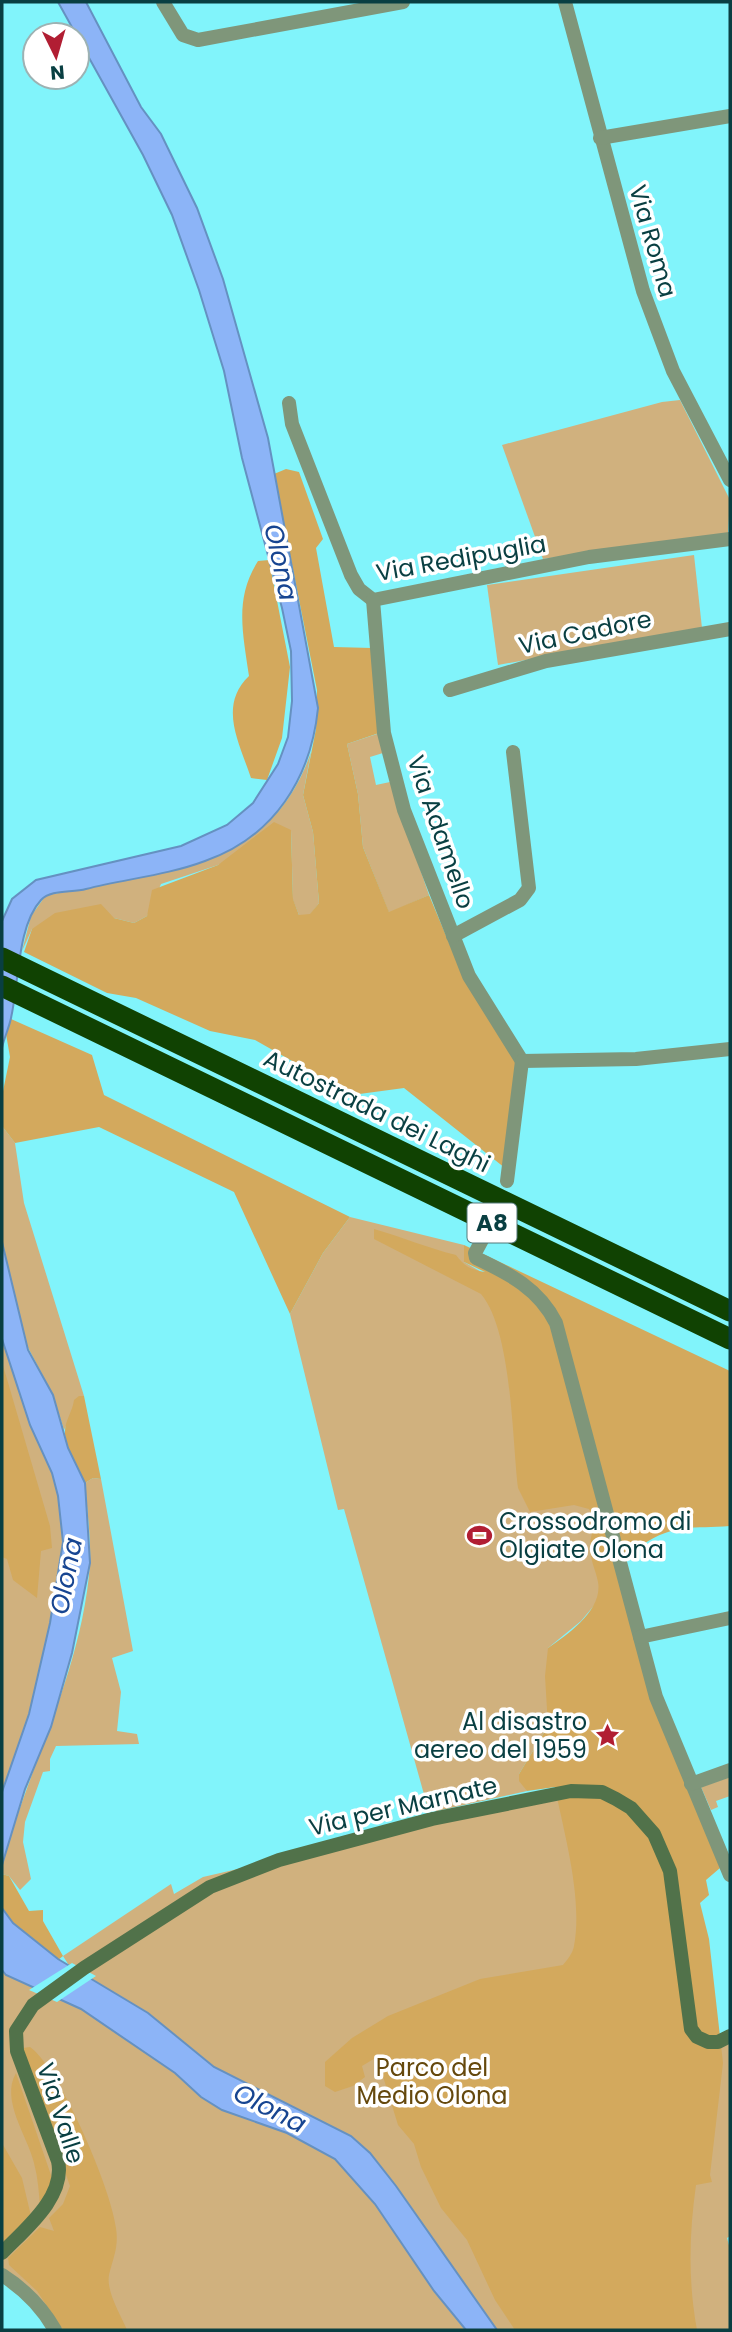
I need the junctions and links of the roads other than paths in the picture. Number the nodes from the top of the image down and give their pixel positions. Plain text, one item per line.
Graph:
1 (163, 2) edge
2 (403, 2) edge
3 (565, 2) edge
4 (730, 116) edge
5 (600, 138) junction
6 (289, 403) dead end
7 (730, 480) edge
8 (730, 539) edge
9 (373, 600) junction
10 (730, 629) edge
11 (450, 690) dead end
12 (513, 752) dead end
13 (453, 936) junction
14 (2, 958) edge
15 (2, 986) edge
16 (730, 1049) edge
17 (522, 1061) junction
18 (507, 1181) dead end
19 (482, 1240) dead end
20 (730, 1311) edge
21 (730, 1339) edge
22 (730, 1618) edge
23 (640, 1637) junction
24 (730, 1770) edge
25 (691, 1784) junction
26 (730, 1875) edge
27 (61, 1986) joint
28 (730, 2035) edge
29 (2, 2253) edge
30 (2, 2276) edge
31 (55, 2330) edge

1 - 2 street
3 - 5 street, Via Roma
4 - 5 street
5 - 7 street, Via Roma
6 - 9 street, Via Redipuglia
8 - 9 street, Via Redipuglia
9 - 13 street, Via Adamello
10 - 11 street, Via Cadore
12 - 13 street
13 - 17 street, Via Adamello
14 - 20 highway, Autostrada dei Laghi / A8
15 - 21 highway, Autostrada dei Laghi / A8
16 - 17 street
17 - 18 street
19 - 23 street
22 - 23 street
23 - 25 street
24 - 25 street
25 - 26 street
27 - 28 street, Via per Marnate
27 - 29 street, Via Valle
30 - 31 street

